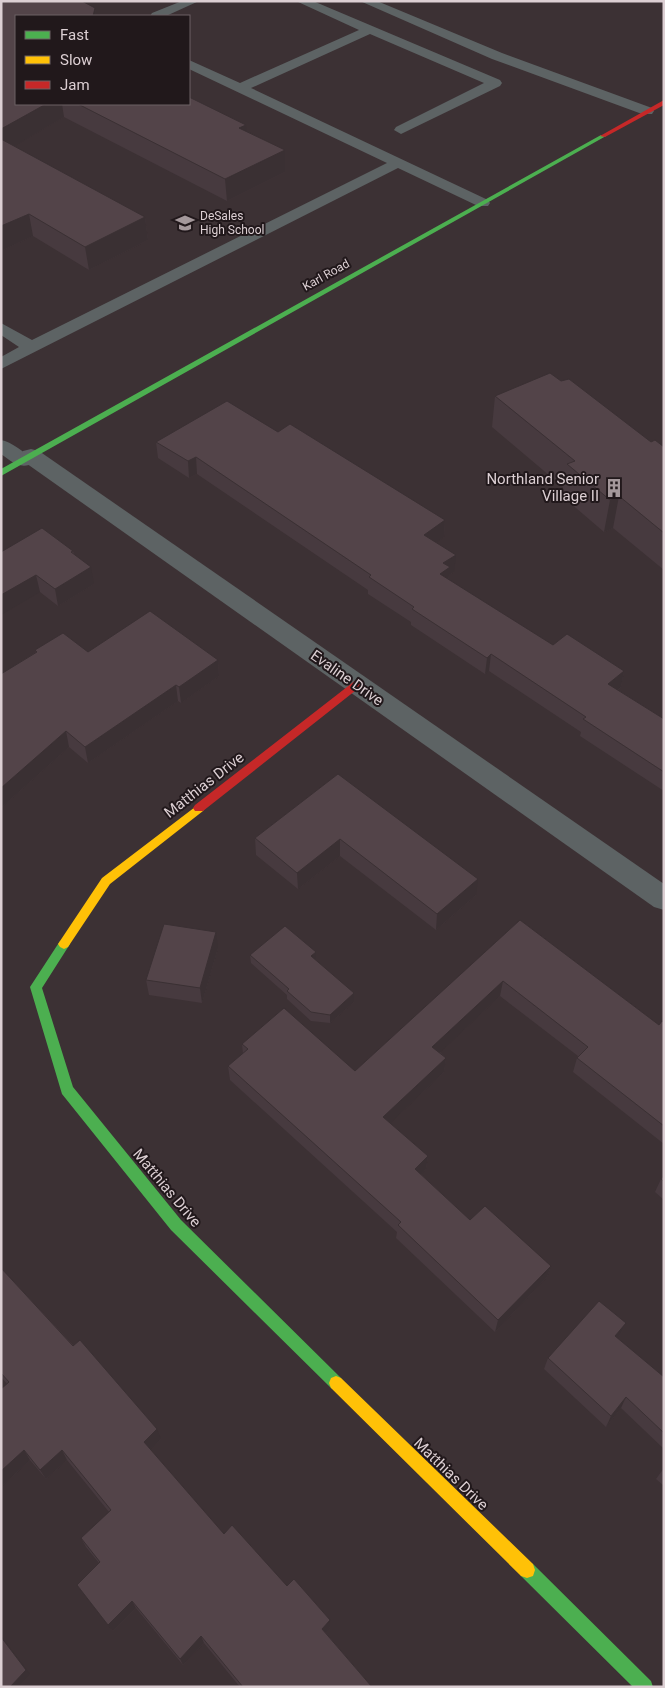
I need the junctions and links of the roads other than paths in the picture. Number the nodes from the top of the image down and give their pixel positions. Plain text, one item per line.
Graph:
1 (193, 1) edge
2 (302, 1) edge
3 (366, 1) edge
4 (158, 15) edge
5 (370, 30) junction
6 (190, 64) edge
7 (240, 88) junction
8 (664, 102) edge
9 (647, 111) junction
10 (401, 130) dead end
11 (398, 163) junction
12 (483, 203) junction
13 (1, 328) edge
14 (31, 348) junction
15 (1, 364) edge
16 (1, 446) edge
17 (27, 458) junction
18 (1, 473) edge
19 (356, 684) junction
20 (664, 899) edge
21 (644, 1687) edge

1 - 4 lane
2 - 5 lane
3 - 9 lane
5 - 7 lane
5 - 10 lane
6 - 7 lane
7 - 11 lane
8 - 9 main road, Karl Road
9 - 12 main road, Karl Road
11 - 12 lane
11 - 14 lane
12 - 17 main road, Karl Road
13 - 14 lane
14 - 15 lane
16 - 17 lane
17 - 18 main road, Karl Road
17 - 19 street, Evaline Drive
19 - 20 street, Evaline Drive
19 - 21 main road, Matthias Drive

